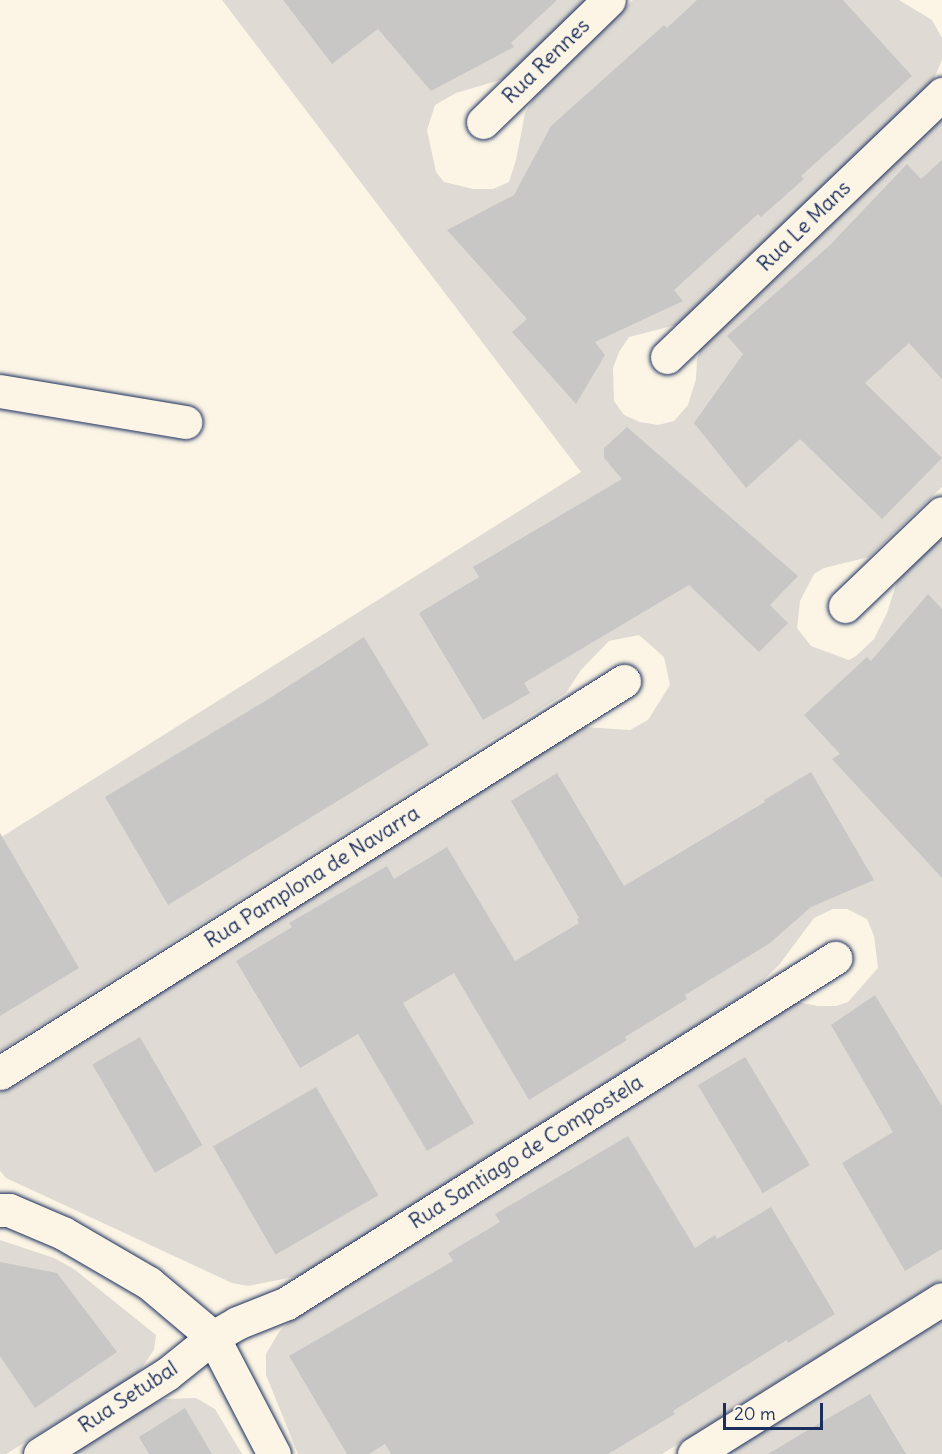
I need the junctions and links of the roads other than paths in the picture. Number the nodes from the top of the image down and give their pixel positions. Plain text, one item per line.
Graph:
1 (609, 0) edge
2 (942, 94) edge
3 (483, 122) dead end
4 (667, 357) dead end
5 (0, 391) edge
6 (185, 422) dead end
7 (942, 513) edge
8 (845, 606) dead end
9 (624, 681) dead end
10 (835, 958) dead end
11 (0, 1073) edge
12 (3, 1206) edge
13 (942, 1299) edge
14 (213, 1337) junction
15 (40, 1454) edge
16 (274, 1454) edge
17 (694, 1454) edge

1 - 3 street, Rua Rennes
2 - 4 street, Rua Le Mans
5 - 6 street
7 - 8 street
9 - 11 street, Rua Pamplona de Navarra
10 - 14 street, Rua Santiago de Compostela
12 - 14 street
13 - 17 street
14 - 15 street, Rua Setubal
14 - 16 street

